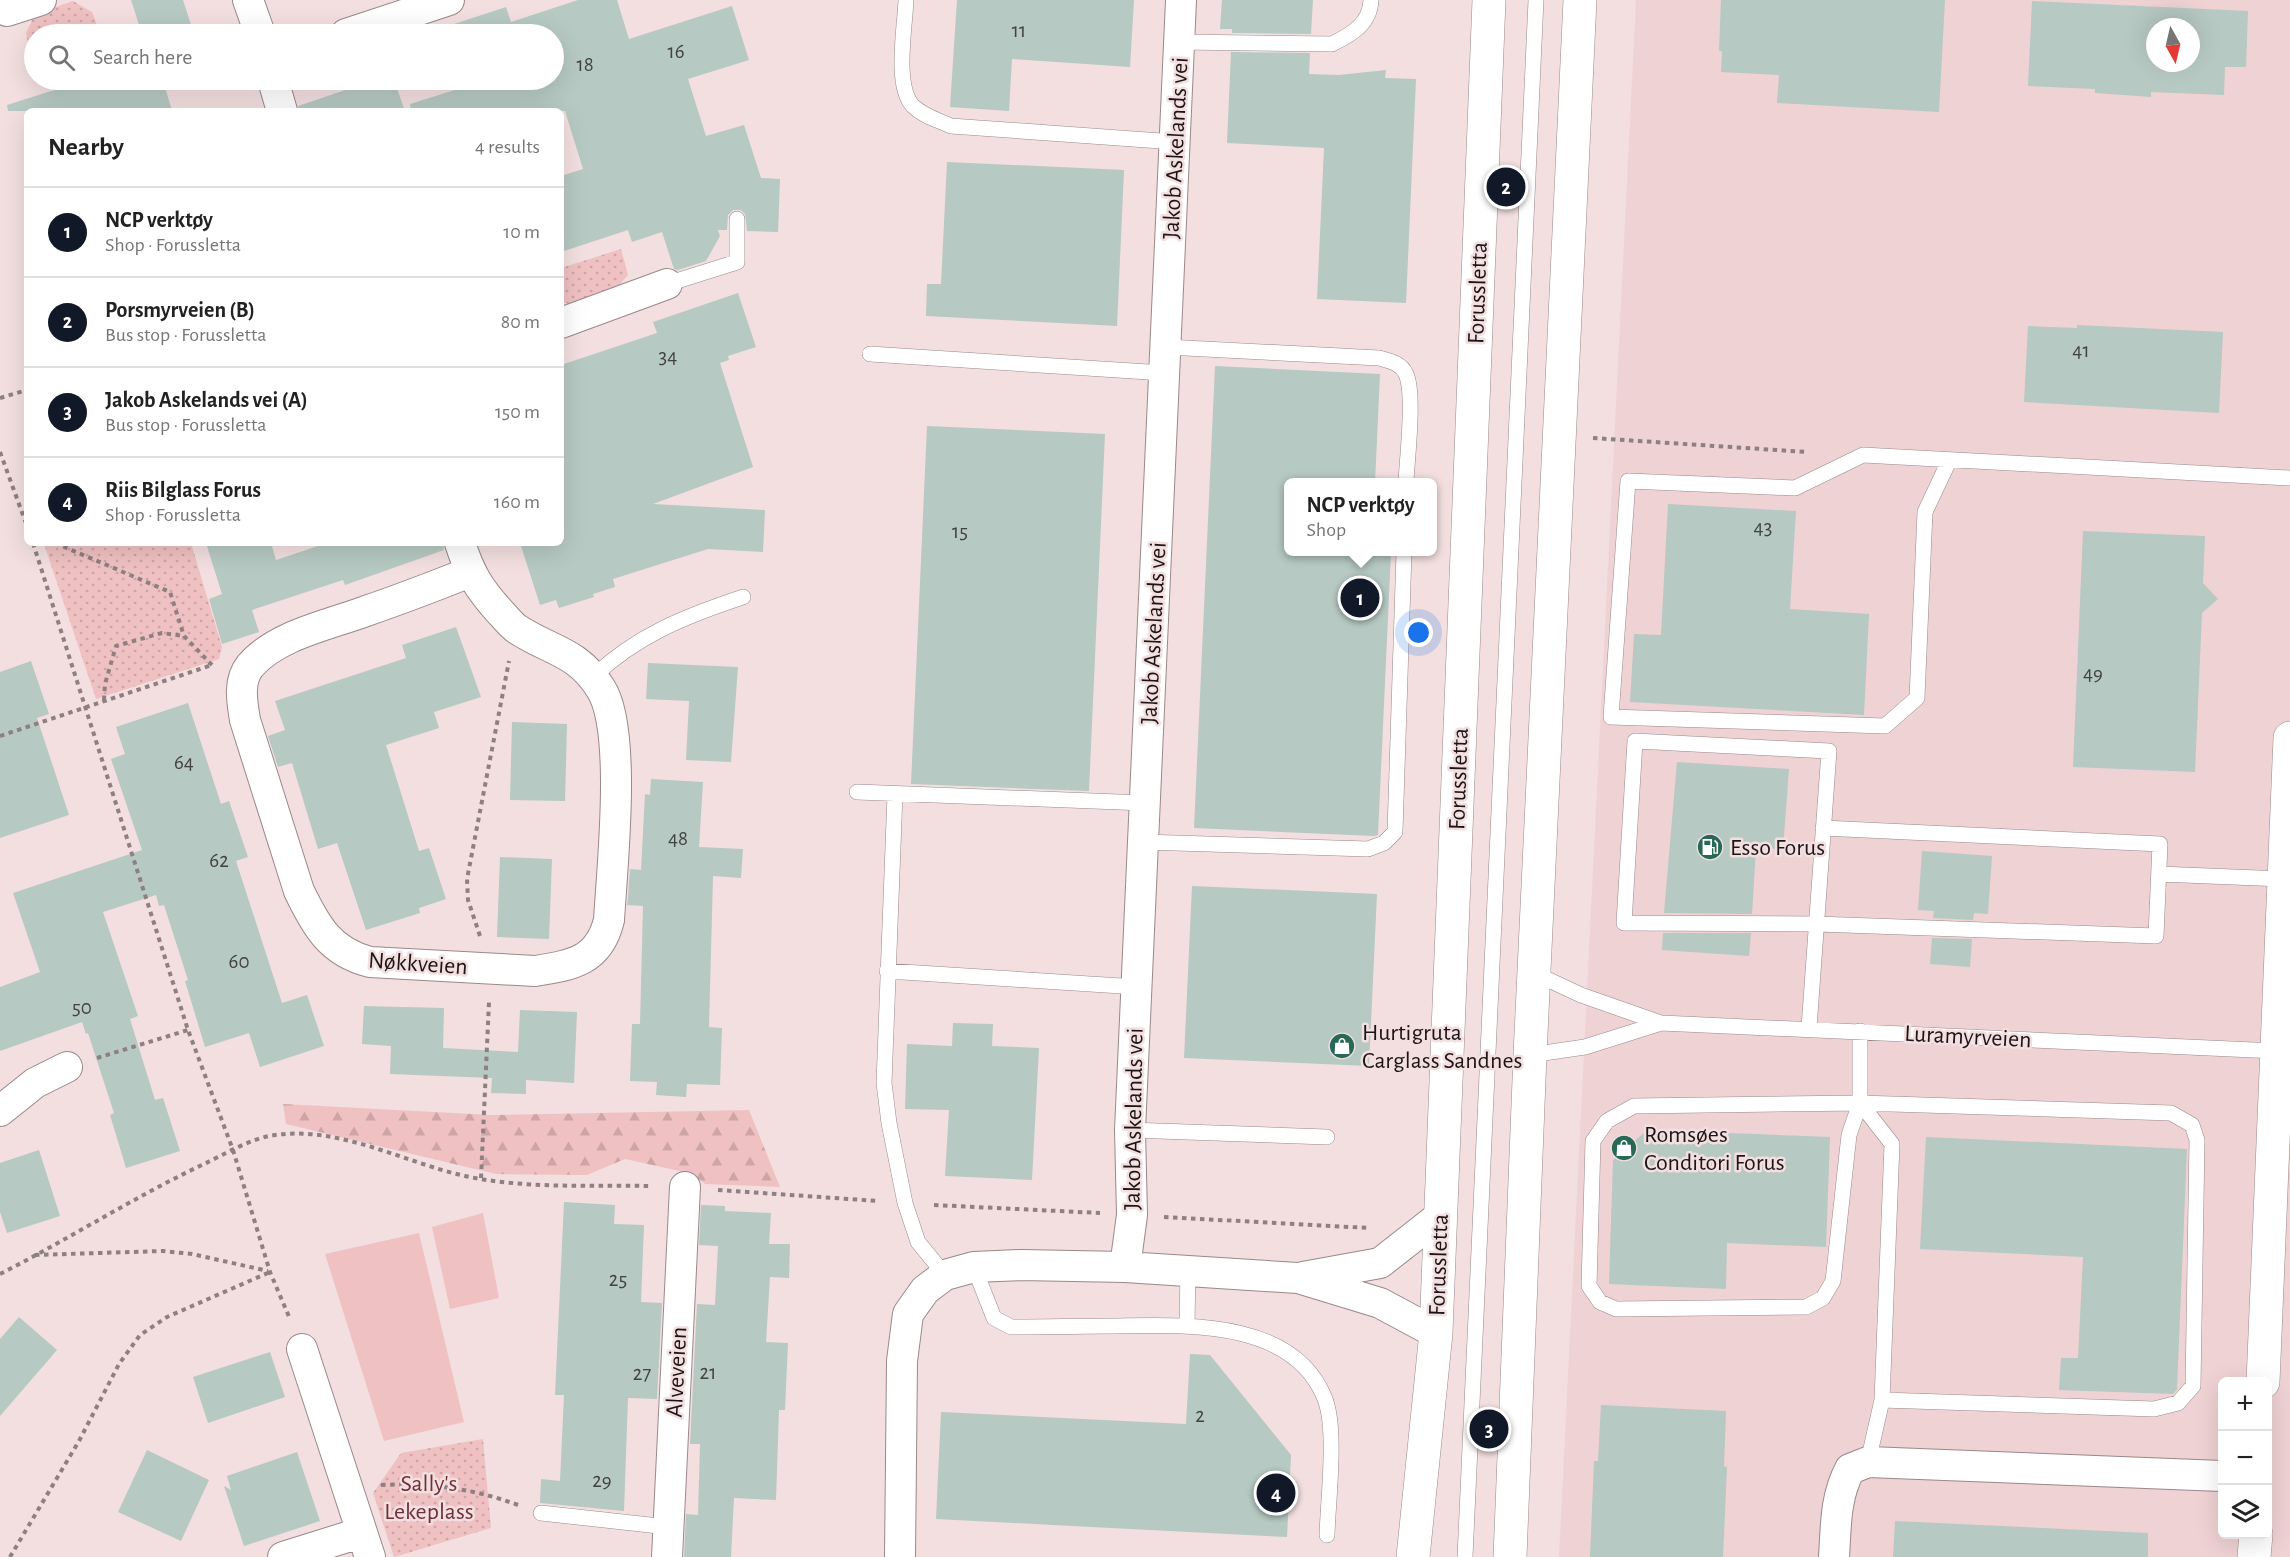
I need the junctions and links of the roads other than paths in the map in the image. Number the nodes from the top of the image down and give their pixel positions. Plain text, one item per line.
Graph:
1 (40, 0) edge
2 (248, 0) edge
3 (449, 0) edge
4 (906, 0) edge
5 (1182, 0) edge
6 (1371, 0) edge
7 (1489, 0) edge
8 (1536, 0) edge
9 (1580, 0) edge
10 (7, 10) dead end
11 (256, 24) edge
12 (376, 24) edge
13 (1180, 42) junction
14 (276, 90) edge
15 (281, 108) edge
16 (1175, 142) junction
17 (737, 219) dead end
18 (668, 284) joint
19 (564, 322) edge
20 (870, 354) dead end
21 (1165, 360) junction
22 (1949, 461) junction
23 (1406, 478) edge
24 (2290, 478) edge
25 (461, 546) edge
26 (1404, 556) edge
27 (470, 572) junction
28 (743, 597) dead end
29 (593, 677) junction
30 (2290, 738) edge
31 (858, 792) dead end
32 (895, 794) junction
33 (1145, 803) junction
34 (1823, 828) junction
35 (1143, 842) junction
36 (2159, 874) junction
37 (2283, 879) junction
38 (1817, 924) junction
39 (887, 971) junction
40 (1534, 973) junction
41 (1137, 987) junction
42 (1661, 1023) junction
43 (1809, 1028) junction
44 (1860, 1031) junction
45 (1530, 1055) junction
46 (2280, 1058) edge
47 (67, 1067) road end
48 (1860, 1103) junction
49 (0, 1111) edge
50 (1130, 1130) junction
51 (1327, 1137) dead end
52 (685, 1187) dead end
53 (1440, 1216) junction
54 (974, 1267) junction
55 (1125, 1267) junction
56 (1188, 1270) junction
57 (945, 1275) junction
58 (1298, 1278) junction
59 (1187, 1325) junction
60 (1436, 1333) junction
61 (302, 1349) road end
62 (2263, 1377) edge
63 (1882, 1400) junction
64 (1868, 1462) junction
65 (2218, 1476) edge
66 (541, 1514) road end
67 (668, 1527) junction
68 (1327, 1535) dead end
69 (2256, 1539) edge
70 (365, 1545) edge
71 (283, 1557) edge
72 (667, 1557) edge
73 (900, 1557) edge
74 (1413, 1557) edge
75 (1465, 1557) edge
76 (1510, 1557) edge
77 (1834, 1557) edge
78 (2254, 1557) edge

1 - 10 street
2 - 11 street
3 - 12 street
4 - 16 lane
5 - 13 street, Jakob Askelands vei
6 - 13 lane
7 - 53 main road, Forussletta
8 - 75 lane
9 - 40 main road
13 - 16 street, Jakob Askelands vei
14 - 15 street
16 - 21 street, Jakob Askelands vei
17 - 18 lane
18 - 19 street
20 - 21 lane
21 - 23 lane
21 - 33 street, Jakob Askelands vei
22 - 22 lane
22 - 24 lane
25 - 27 street, Nøkkveien
26 - 35 lane
27 - 29 street, Nøkkveien
27 - 29 street, Nøkkveien
28 - 29 lane
30 - 37 main road
31 - 32 lane
32 - 33 lane
32 - 39 lane
33 - 35 street, Jakob Askelands vei
34 - 36 lane
34 - 38 lane
34 - 38 lane
35 - 41 street, Jakob Askelands vei
36 - 37 lane
36 - 38 lane
37 - 46 main road
38 - 43 lane
39 - 41 lane
39 - 57 lane
40 - 42 lane, Luramyrveien
40 - 45 main road
41 - 50 street, Jakob Askelands vei
42 - 43 lane, Luramyrveien
42 - 45 lane, Luramyrveien
43 - 44 lane, Luramyrveien
44 - 46 lane, Luramyrveien
44 - 48 lane
45 - 76 main road
46 - 62 main road
47 - 49 street
48 - 48 lane
48 - 63 lane
48 - 63 lane
50 - 51 lane
50 - 55 street, Jakob Askelands vei
52 - 67 street, Alveveien
53 - 58 street
53 - 60 main road, Forussletta
54 - 55 street
54 - 57 street
54 - 59 lane
55 - 56 street
56 - 58 street
56 - 59 lane
57 - 73 street
58 - 60 street
59 - 68 lane
60 - 74 main road, Forussletta
61 - 70 street
63 - 64 lane
64 - 65 street
64 - 77 street
66 - 67 lane
67 - 72 street, Alveveien
69 - 78 main road
70 - 71 street

